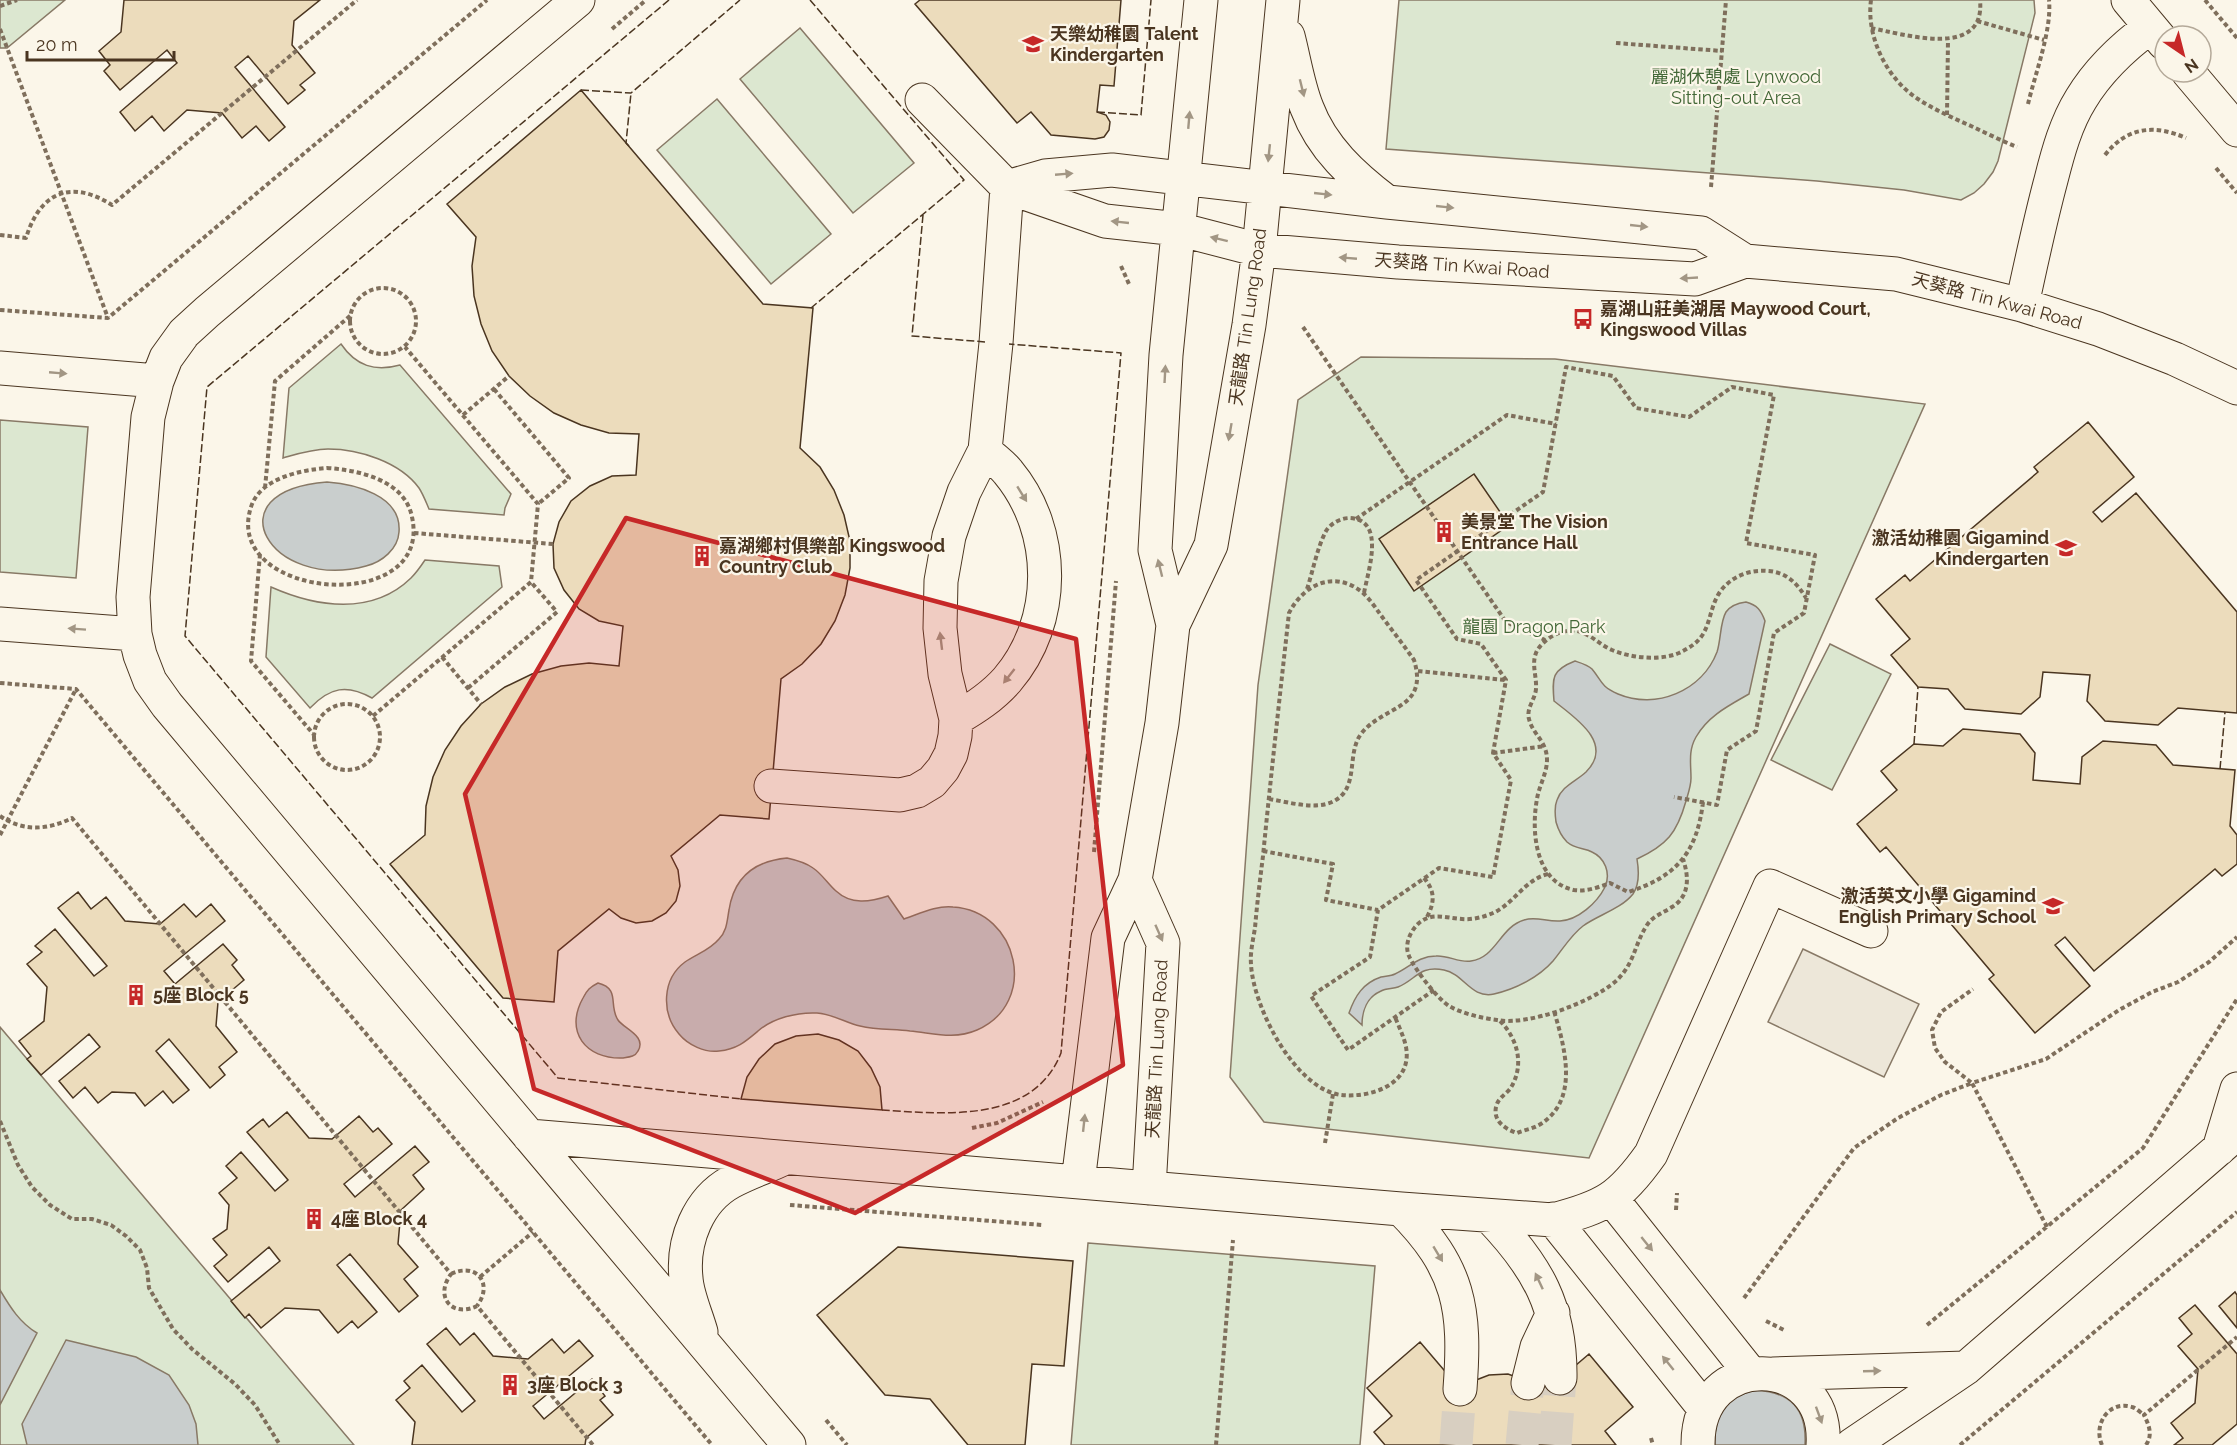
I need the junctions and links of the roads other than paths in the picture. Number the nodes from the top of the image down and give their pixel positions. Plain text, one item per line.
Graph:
1 (578, 0) edge
2 (1201, 0) edge
3 (2128, 0) edge
4 (1283, 6) edge
5 (2153, 29) edge
6 (2153, 37) edge
7 (2198, 84) edge
8 (922, 100) dead end
9 (2237, 130) edge
10 (1183, 178) junction
11 (1007, 187) junction
12 (1265, 189) junction
13 (1387, 202) junction
14 (1179, 229) junction
15 (1259, 250) junction
16 (1745, 261) junction
17 (2022, 305) junction
18 (0, 368) edge
19 (157, 381) junction
20 (2237, 388) edge
21 (985, 450) junction
22 (0, 624) edge
23 (1173, 625) junction
24 (135, 634) junction
25 (956, 719) junction
26 (771, 786) dead end
27 (1135, 880) junction
28 (1870, 931) dead end
29 (2237, 1089) edge
30 (529, 1136) junction
31 (2228, 1141) edge
32 (787, 1157) junction
33 (1078, 1182) junction
34 (1149, 1188) junction
35 (1611, 1198) junction
36 (1391, 1208) junction
37 (1489, 1216) junction
38 (1553, 1219) junction
39 (705, 1345) junction
40 (1966, 1368) junction
41 (1762, 1374) junction
42 (1544, 1381) tunnel mouth
43 (1460, 1389) tunnel mouth
44 (1704, 1408) junction
45 (789, 1445) edge
46 (1698, 1445) edge
47 (1823, 1445) edge
48 (1852, 1445) edge

1 - 19 street
10 -> 2 street, 天龍路 Tin Lung Road
3 - 5 street
4 -> 12 street, 天龍路 Tin Lung Road
4 -> 13 street
6 - 17 street
7 - 9 street
8 - 11 street
11 -> 10 street, 天葵路 Tin Kwai Road
10 - 12 street, 天葵路 Tin Kwai Road
10 - 14 street, 天龍路 Tin Lung Road
14 -> 11 street, 天葵路 Tin Kwai Road
11 - 21 street
12 -> 13 street, 天葵路 Tin Kwai Road
12 - 15 street, 天龍路 Tin Lung Road
13 -> 16 street, 天葵路 Tin Kwai Road
15 -> 14 street, 天葵路 Tin Kwai Road
23 -> 14 street, 天龍路 Tin Lung Road
16 -> 15 street, 天葵路 Tin Kwai Road
15 -> 23 street, 天龍路 Tin Lung Road
16 - 17 street, 天葵路 Tin Kwai Road
17 - 20 street, 天葵路 Tin Kwai Road
18 -> 19 street
19 - 24 street
25 -> 21 street
21 -> 25 street
24 -> 22 street
23 - 27 street, 天龍路 Tin Lung Road
24 - 30 street
25 - 26 street
33 -> 27 street, 天龍路 Tin Lung Road
27 -> 34 street, 天龍路 Tin Lung Road
28 - 35 street
29 - 31 street
30 - 32 street
30 - 39 street
31 - 40 street
32 - 33 street
32 - 39 street
33 - 34 street
34 - 36 street
35 - 38 street
35 -> 41 street
36 - 37 street
36 -> 43 street
37 - 38 street
42 -> 37 street
44 -> 38 street
39 - 45 street
41 -> 40 street
40 - 48 street
41 - 44 street
41 -> 47 street
44 - 46 street

